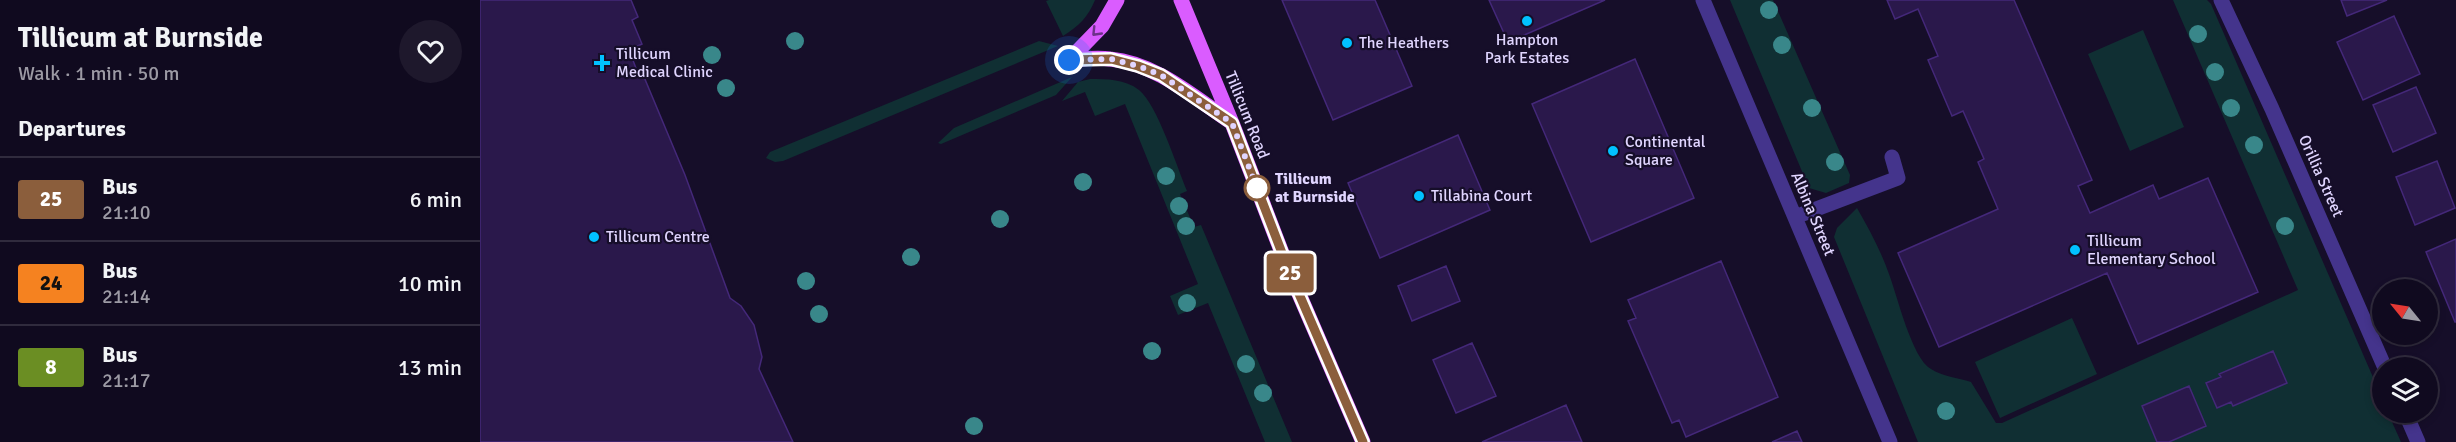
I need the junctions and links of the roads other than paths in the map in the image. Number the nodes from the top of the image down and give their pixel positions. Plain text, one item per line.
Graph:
1 (1117, 0) edge
2 (1181, 0) edge
3 (1703, 0) edge
4 (2221, 0) edge
5 (1232, 123) junction
6 (1892, 157) dead end
7 (1796, 217) junction
8 (2380, 357) edge
9 (2410, 423) edge
10 (1363, 442) edge
11 (1890, 442) edge
12 (2418, 442) edge

1 -> 5 main road
2 - 5 main road, Tillicum Road
3 - 7 street, Albina Street
4 - 8 street, Orillia Street
5 - 10 main road, Tillicum Road
6 - 7 street
7 - 11 street, Albina Street
9 - 12 street

